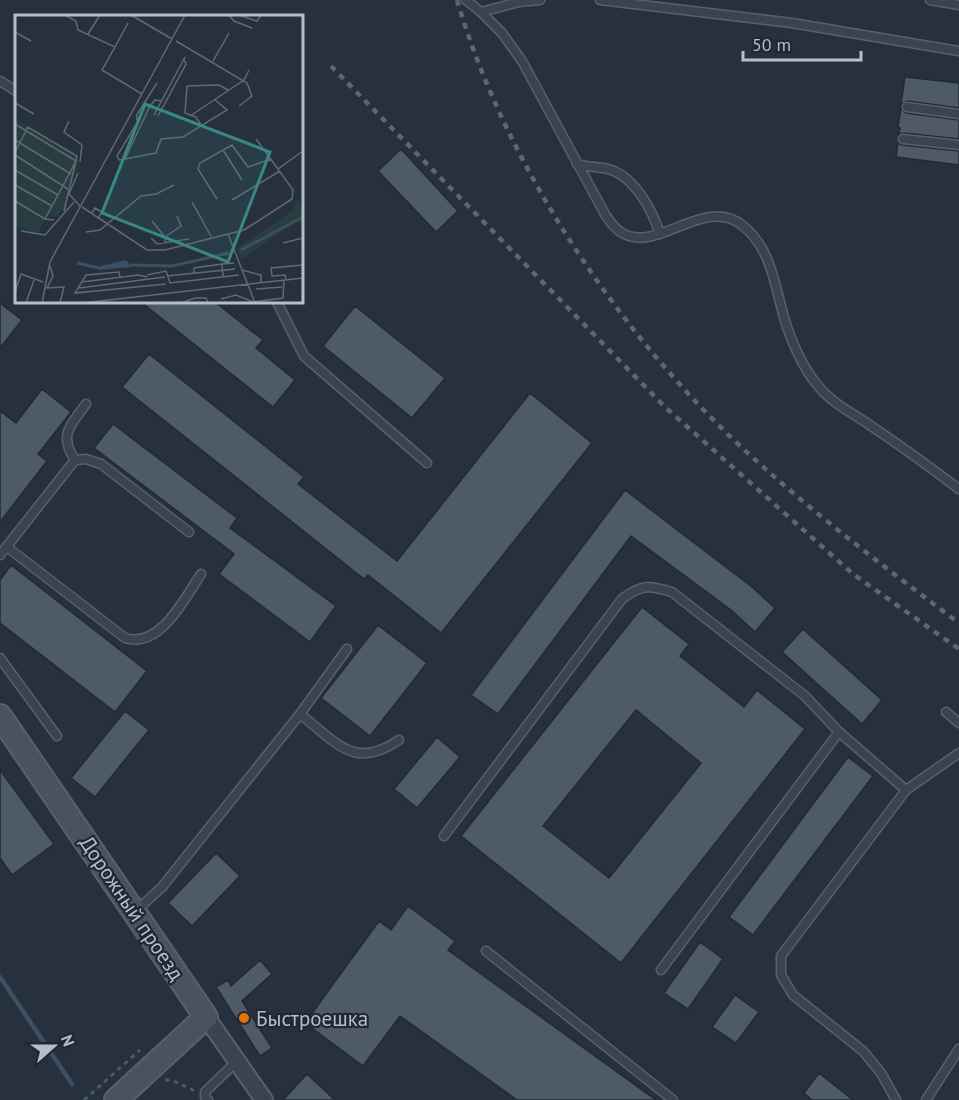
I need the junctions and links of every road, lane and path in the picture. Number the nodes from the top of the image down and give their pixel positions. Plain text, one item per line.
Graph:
1 (466, 0) edge
2 (540, 0) edge
3 (600, 0) edge
4 (930, 0) edge
5 (959, 4) edge
6 (481, 12) junction
7 (959, 51) edge
8 (0, 81) edge
9 (15, 90) edge
10 (907, 107) dead end
11 (959, 114) edge
12 (903, 139) dead end
13 (959, 145) edge
14 (577, 164) junction
15 (660, 234) junction
16 (278, 303) edge
17 (86, 404) dead end
18 (75, 460) junction
19 (427, 463) dead end
20 (959, 489) edge
21 (189, 532) dead end
22 (7, 547) junction
23 (0, 555) edge
24 (201, 574) dead end
25 (347, 649) dead end
26 (0, 658) edge
27 (946, 712) dead end
28 (300, 714) junction
29 (0, 716) edge
30 (959, 723) edge
31 (839, 732) junction
32 (57, 736) dead end
33 (399, 740) dead end
34 (959, 753) edge
35 (906, 790) junction
36 (444, 836) dead end
37 (135, 911) junction
38 (486, 951) dead end
39 (661, 970) dead end
40 (206, 1017) junction
41 (959, 1049) edge
42 (237, 1061) junction
43 (161, 1080) dead end
44 (207, 1099) edge
45 (116, 1100) edge
46 (264, 1100) edge
47 (673, 1100) edge
48 (896, 1100) edge
49 (926, 1100) edge

1 - 6 lane
2 - 6 lane
3 - 7 lane
4 - 5 lane
6 - 14 lane
8 - 9 lane
10 - 11 lane
12 - 13 lane
14 - 15 lane
14 - 15 lane
15 - 20 lane
16 - 19 lane
17 - 18 lane
18 - 21 lane
18 - 22 lane
22 - 23 lane
22 - 24 lane
25 - 28 lane
26 - 32 lane
27 - 30 lane
28 - 33 lane
28 - 37 lane
29 - 37 street, Дорожный проезд
31 - 35 lane
31 - 36 lane
31 - 39 lane
34 - 35 lane
35 - 48 lane
37 - 40 street, Дорожный проезд
38 - 47 lane
40 - 42 street, Дорожный проезд
40 - 45 street
41 - 49 lane
42 - 44 lane
42 - 46 street, Дорожный проезд
43 - 44 path

